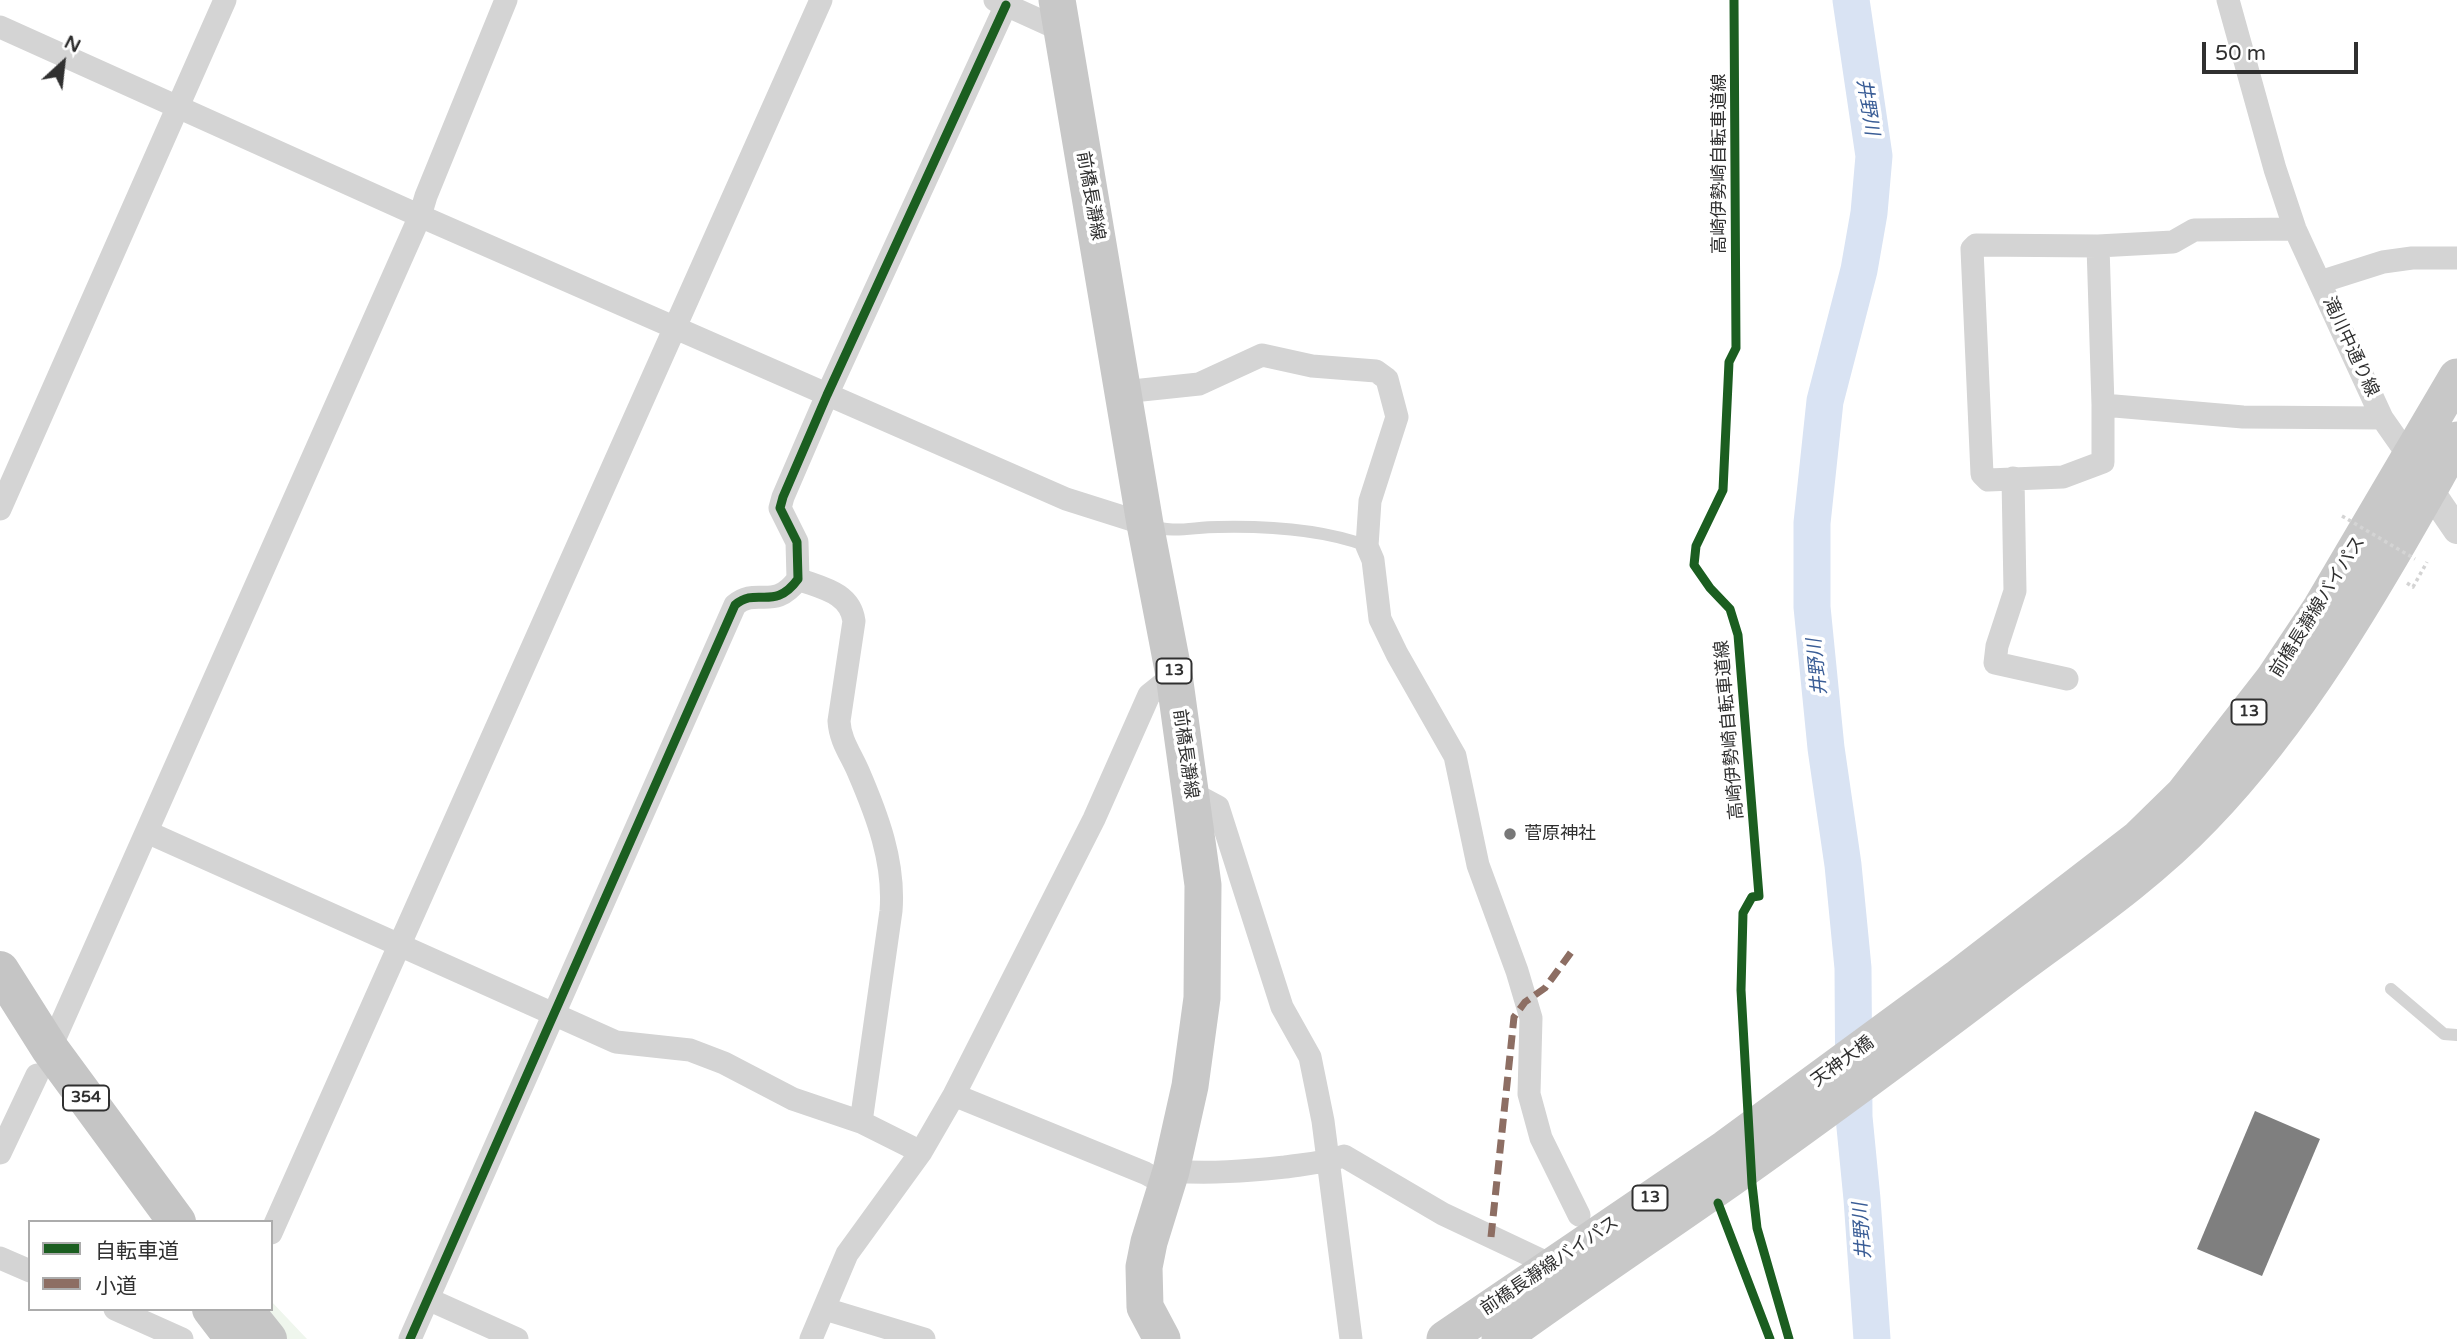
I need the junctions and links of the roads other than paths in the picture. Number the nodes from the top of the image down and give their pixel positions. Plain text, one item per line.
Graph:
1 (225, 0) edge
2 (506, 0) edge
3 (821, 0) edge
4 (2228, 0) edge
5 (1001, 2) edge
6 (1059, 15) edge
7 (0, 27) edge
8 (178, 106) junction
9 (420, 216) junction
10 (2295, 229) junction
11 (2098, 246) junction
12 (2457, 258) edge
13 (2320, 282) junction
14 (674, 326) junction
15 (2457, 377) edge
16 (1123, 392) junction
17 (827, 395) junction
18 (2103, 405) junction
19 (2382, 418) junction
20 (2457, 440) edge
21 (2410, 458) junction
22 (2013, 478) junction
23 (2429, 489) junction
24 (0, 509) edge
25 (1145, 524) junction
26 (2457, 530) edge
27 (1367, 546) junction
28 (798, 579) junction
29 (1174, 675) junction
30 (2067, 679) dead end
31 (1190, 792) junction
32 (147, 831) junction
33 (399, 946) junction
34 (0, 970) edge
35 (2391, 989) dead end
36 (1961, 993) junction
37 (553, 1015) junction
38 (0, 1019) edge
39 (2457, 1035) edge
40 (43, 1062) junction
41 (954, 1095) junction
42 (861, 1122) junction
43 (921, 1152) junction
44 (0, 1153) edge
45 (1326, 1163) junction
46 (1728, 1163) junction
47 (1169, 1178) junction
48 (1579, 1215) dead end
49 (143, 1220) edge
50 (175, 1220) edge
51 (273, 1229) edge
52 (0, 1258) edge
53 (1551, 1265) junction
54 (28, 1270) edge
55 (428, 1299) junction
56 (825, 1309) junction
57 (120, 1311) edge
58 (228, 1325) edge
59 (1158, 1338) edge
60 (183, 1339) edge
61 (268, 1339) edge
62 (410, 1339) edge
63 (517, 1339) edge
64 (811, 1339) edge
65 (924, 1339) edge
66 (1351, 1339) edge
67 (1445, 1339) edge
68 (1500, 1339) edge

1 - 8 street
2 - 9 street
3 - 14 street
4 - 10 street
5 - 6 street
5 - 17 street
6 - 16 main road, 前橋長瀞線 / 13
7 - 8 street
8 - 9 street
8 - 24 street
9 - 14 street
9 - 32 street
10 - 11 street
10 - 13 street
11 - 18 street
11 - 22 street
12 - 13 street, 滝川中通り線
13 - 19 street, 滝川中通り線
14 - 17 street
14 - 33 street
15 - 21 main road, 前橋長瀞線バイパス / 13
16 - 25 main road, 前橋長瀞線 / 13
16 - 27 street
17 - 25 street
17 - 28 street
18 - 19 street
18 - 22 street
19 - 21 street, 滝川中通り線
20 - 23 main road, 前橋長瀞線バイパス / 13
21 - 23 street, 滝川中通り線
21 - 36 main road, 前橋長瀞線バイパス / 13
22 - 30 street
23 - 26 street, 滝川中通り線
23 - 36 main road, 前橋長瀞線バイパス / 13
25 - 27 lane
25 - 29 main road, 前橋長瀞線 / 13
27 - 48 street
28 - 37 street
28 - 42 street
29 - 31 main road, 前橋長瀞線 / 13
29 - 41 street
31 - 45 street
31 - 47 main road, 前橋長瀞線 / 13
32 - 33 street
32 - 40 street
33 - 37 street
33 - 51 street
34 - 40 highway, 354
35 - 39 lane
36 - 46 main road, 天神大橋 / 13
37 - 42 street
37 - 55 street
38 - 40 highway, 354
40 - 44 street
40 - 49 highway, 354
40 - 50 highway, 354
41 - 43 street
41 - 47 street
42 - 43 street
43 - 56 street
45 - 47 street
45 - 53 street
45 - 66 street
46 - 53 main road, 前橋長瀞線バイパス / 13
46 - 68 main road, 前橋長瀞線バイパス / 13
47 - 59 main road, 前橋長瀞線 / 13
52 - 54 street
53 - 67 main road, 前橋長瀞線バイパス / 13
55 - 62 street
55 - 63 street
56 - 64 street
56 - 65 street
57 - 60 street
58 - 61 highway

